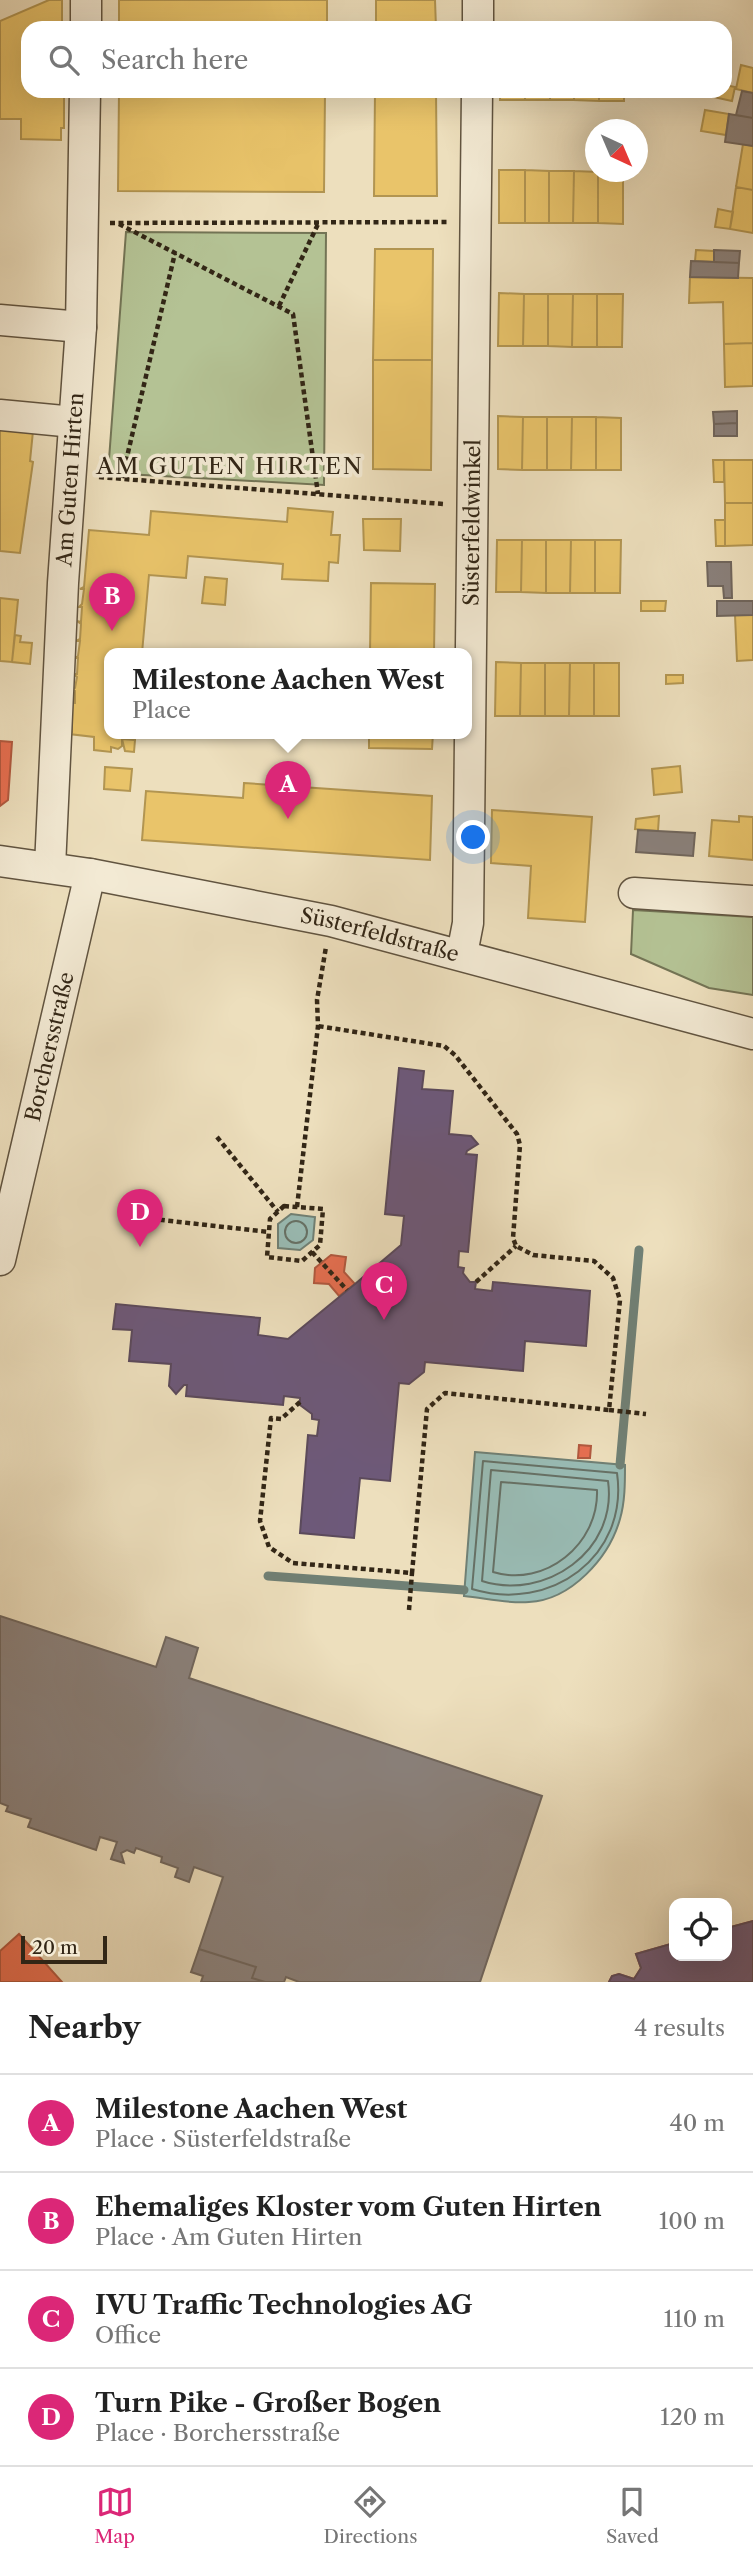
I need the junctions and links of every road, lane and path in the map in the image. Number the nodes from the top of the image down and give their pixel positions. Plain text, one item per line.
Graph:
1 (86, 0) edge
2 (478, 0) edge
3 (86, 21) edge
4 (478, 21) edge
5 (85, 98) edge
6 (477, 98) edge
7 (319, 222) junction
8 (476, 222) junction
9 (83, 223) junction
10 (118, 223) junction
11 (175, 253) junction
12 (279, 306) junction
13 (0, 320) edge
14 (81, 327) junction
15 (0, 415) edge
16 (74, 422) junction
17 (71, 477) junction
18 (122, 478) junction
19 (318, 494) junction
20 (474, 507) junction
21 (472, 648) edge
22 (471, 739) edge
23 (0, 861) edge
24 (50, 867) junction
25 (90, 874) junction
26 (634, 893) dead end
27 (753, 901) edge
28 (331, 922) junction
29 (462, 954) junction
30 (318, 1026) junction
31 (753, 1034) edge
32 (217, 1137) dead end
33 (297, 1207) junction
34 (278, 1212) junction
35 (126, 1216) dead end
36 (269, 1232) junction
37 (516, 1246) junction
38 (312, 1252) junction
39 (0, 1260) edge
40 (476, 1282) dead end
41 (347, 1290) dead end
42 (300, 1402) dead end
43 (609, 1410) junction
44 (646, 1413) dead end
45 (412, 1575) junction
46 (409, 1610) dead end

1 - 3 street
2 - 4 street
5 - 9 street, Am Guten Hirten
6 - 8 street, Süsterfeldwinkel
7 - 8 path
7 - 10 path
7 - 12 path
8 - 20 street, Süsterfeldwinkel
9 - 10 path
9 - 14 street, Am Guten Hirten
10 - 11 path
11 - 12 path
11 - 18 path
12 - 19 path
13 - 14 street
14 - 16 street, Am Guten Hirten
15 - 16 street
16 - 17 street, Am Guten Hirten
17 - 18 path
17 - 24 street, Am Guten Hirten
18 - 19 path
19 - 20 path
20 - 21 street, Süsterfeldwinkel
22 - 29 street, Süsterfeldwinkel
23 - 24 street, Süsterfeldstraße
24 - 25 street, Süsterfeldstraße
25 - 28 street, Süsterfeldstraße
25 - 39 street, Borchersstraße
26 - 27 street
28 - 29 street, Süsterfeldstraße
28 - 30 path
29 - 31 street, Süsterfeldstraße
30 - 33 path
30 - 37 path
32 - 34 path
33 - 34 path
33 - 38 path
34 - 36 path
35 - 36 path
36 - 38 path
37 - 40 path
37 - 43 path
38 - 41 path
42 - 45 path
43 - 44 path
43 - 45 path
45 - 46 path

